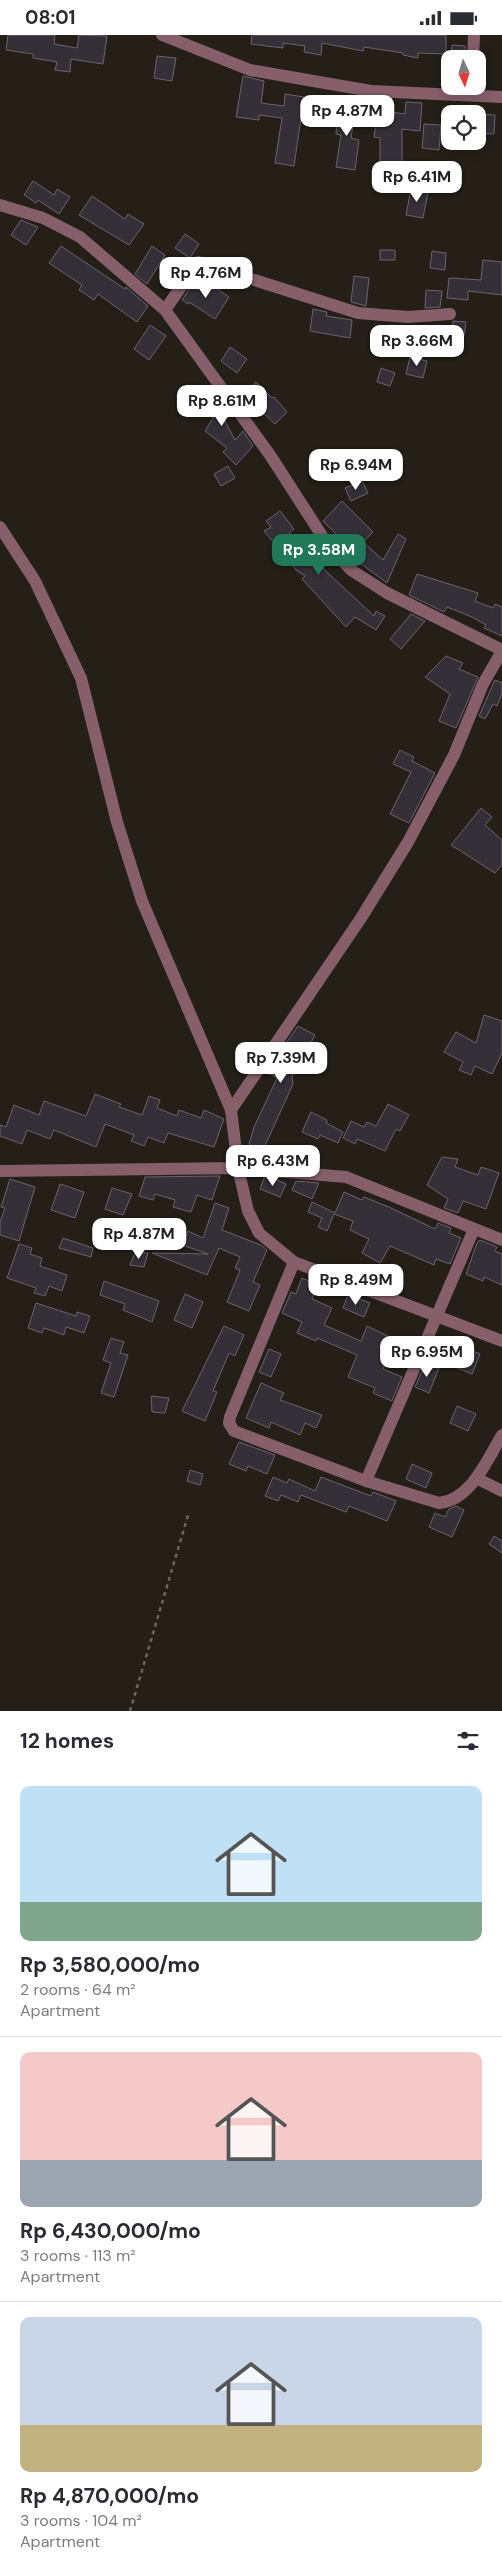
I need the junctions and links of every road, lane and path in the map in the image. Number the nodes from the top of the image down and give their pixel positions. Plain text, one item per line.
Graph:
1 (162, 35) edge
2 (474, 35) edge
3 (473, 50) edge
4 (441, 90) edge
5 (486, 93) edge
6 (502, 97) edge
7 (0, 205) edge
8 (165, 309) junction
9 (450, 314) dead end
10 (0, 527) edge
11 (502, 651) edge
12 (231, 1110) junction
13 (238, 1168) junction
14 (0, 1171) edge
15 (474, 1229) junction
16 (502, 1240) edge
17 (294, 1262) junction
18 (439, 1315) junction
19 (502, 1341) edge
20 (502, 1435) edge
21 (476, 1478) junction
22 (366, 1481) junction
23 (502, 1491) edge
24 (189, 1512) dead end
25 (130, 1711) edge

1 - 4 street
2 - 3 street
5 - 6 street
7 - 8 street
8 - 9 street
8 - 11 street
10 - 12 street
11 - 12 street
12 - 13 street
13 - 14 street
13 - 15 street
13 - 17 street
15 - 16 street
15 - 18 street
17 - 18 street
17 - 22 street
18 - 19 street
18 - 22 street
20 - 21 street
21 - 22 street
21 - 23 street
24 - 25 path

